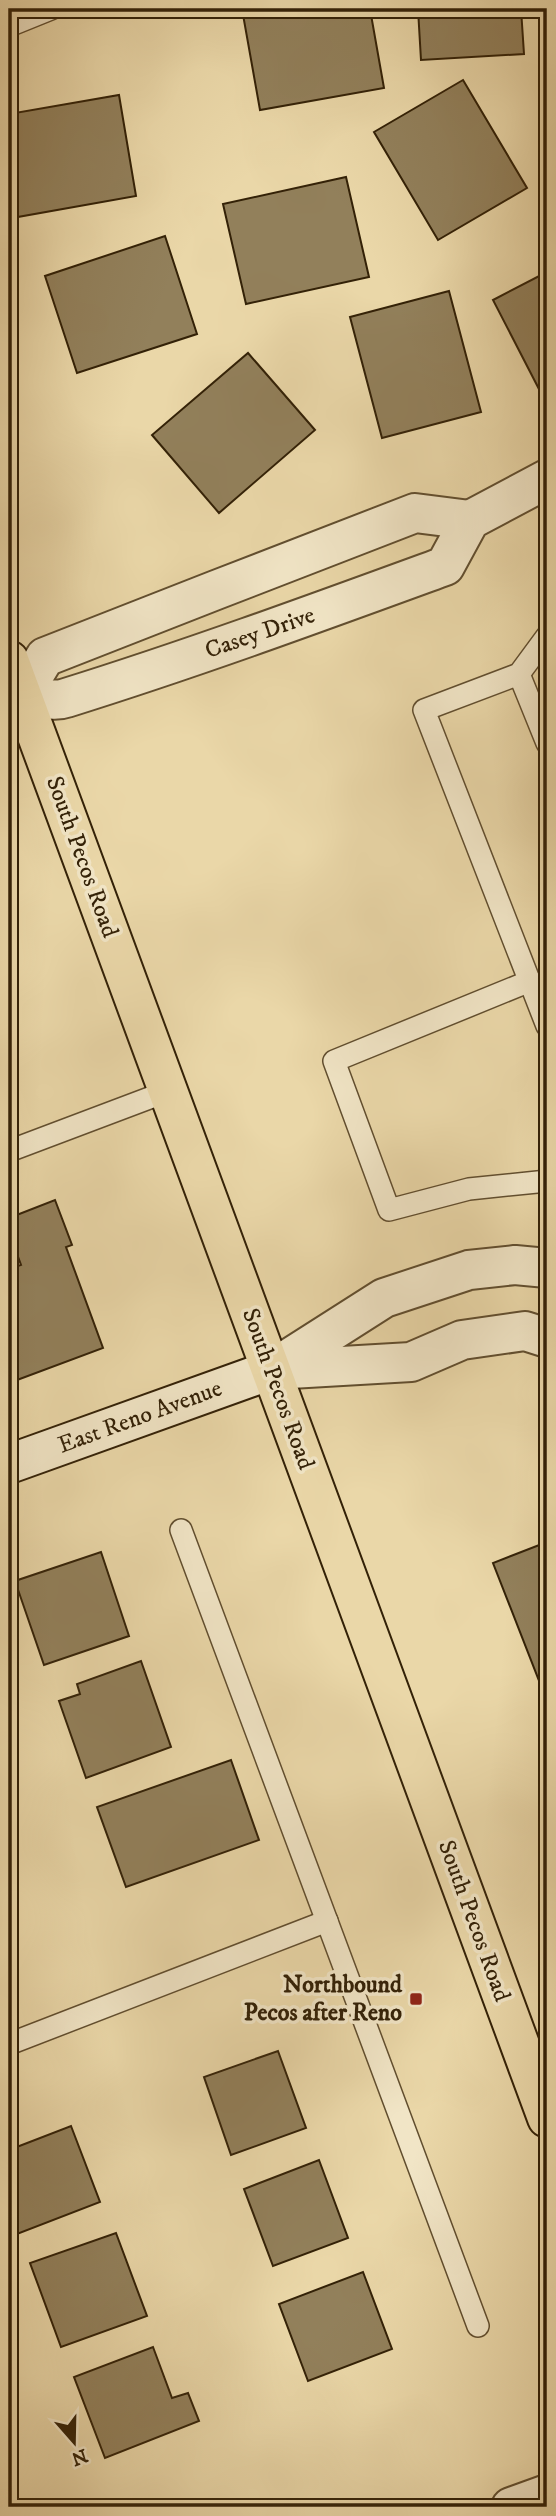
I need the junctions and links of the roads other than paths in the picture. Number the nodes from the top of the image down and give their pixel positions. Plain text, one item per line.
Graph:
1 (51, 9) edge
2 (9, 26) edge
3 (547, 479) edge
4 (470, 520) junction
5 (547, 636) edge
6 (519, 674) junction
7 (13, 685) edge
8 (547, 743) edge
9 (530, 981) junction
10 (547, 1026) edge
11 (168, 1091) junction
12 (9, 1152) edge
13 (547, 1181) edge
14 (547, 1268) edge
15 (547, 1338) edge
16 (271, 1370) junction
17 (9, 1464) edge
18 (181, 1530) dead end
19 (327, 1922) junction
20 (9, 2044) edge
21 (547, 2118) edge
22 (478, 2326) dead end
23 (547, 2494) edge
24 (511, 2507) edge

1 - 2 lane
3 - 4 street
4 - 7 street
4 - 7 street, Casey Drive
5 - 6 lane
6 - 8 lane
6 - 9 lane
7 - 11 main road, South Pecos Road
9 - 10 lane
9 - 13 lane
11 - 12 lane
11 - 16 main road, South Pecos Road
14 - 16 street
15 - 16 street
16 - 17 street, East Reno Avenue
16 - 21 main road, South Pecos Road
18 - 19 lane
19 - 20 lane
19 - 22 lane
23 - 24 street

